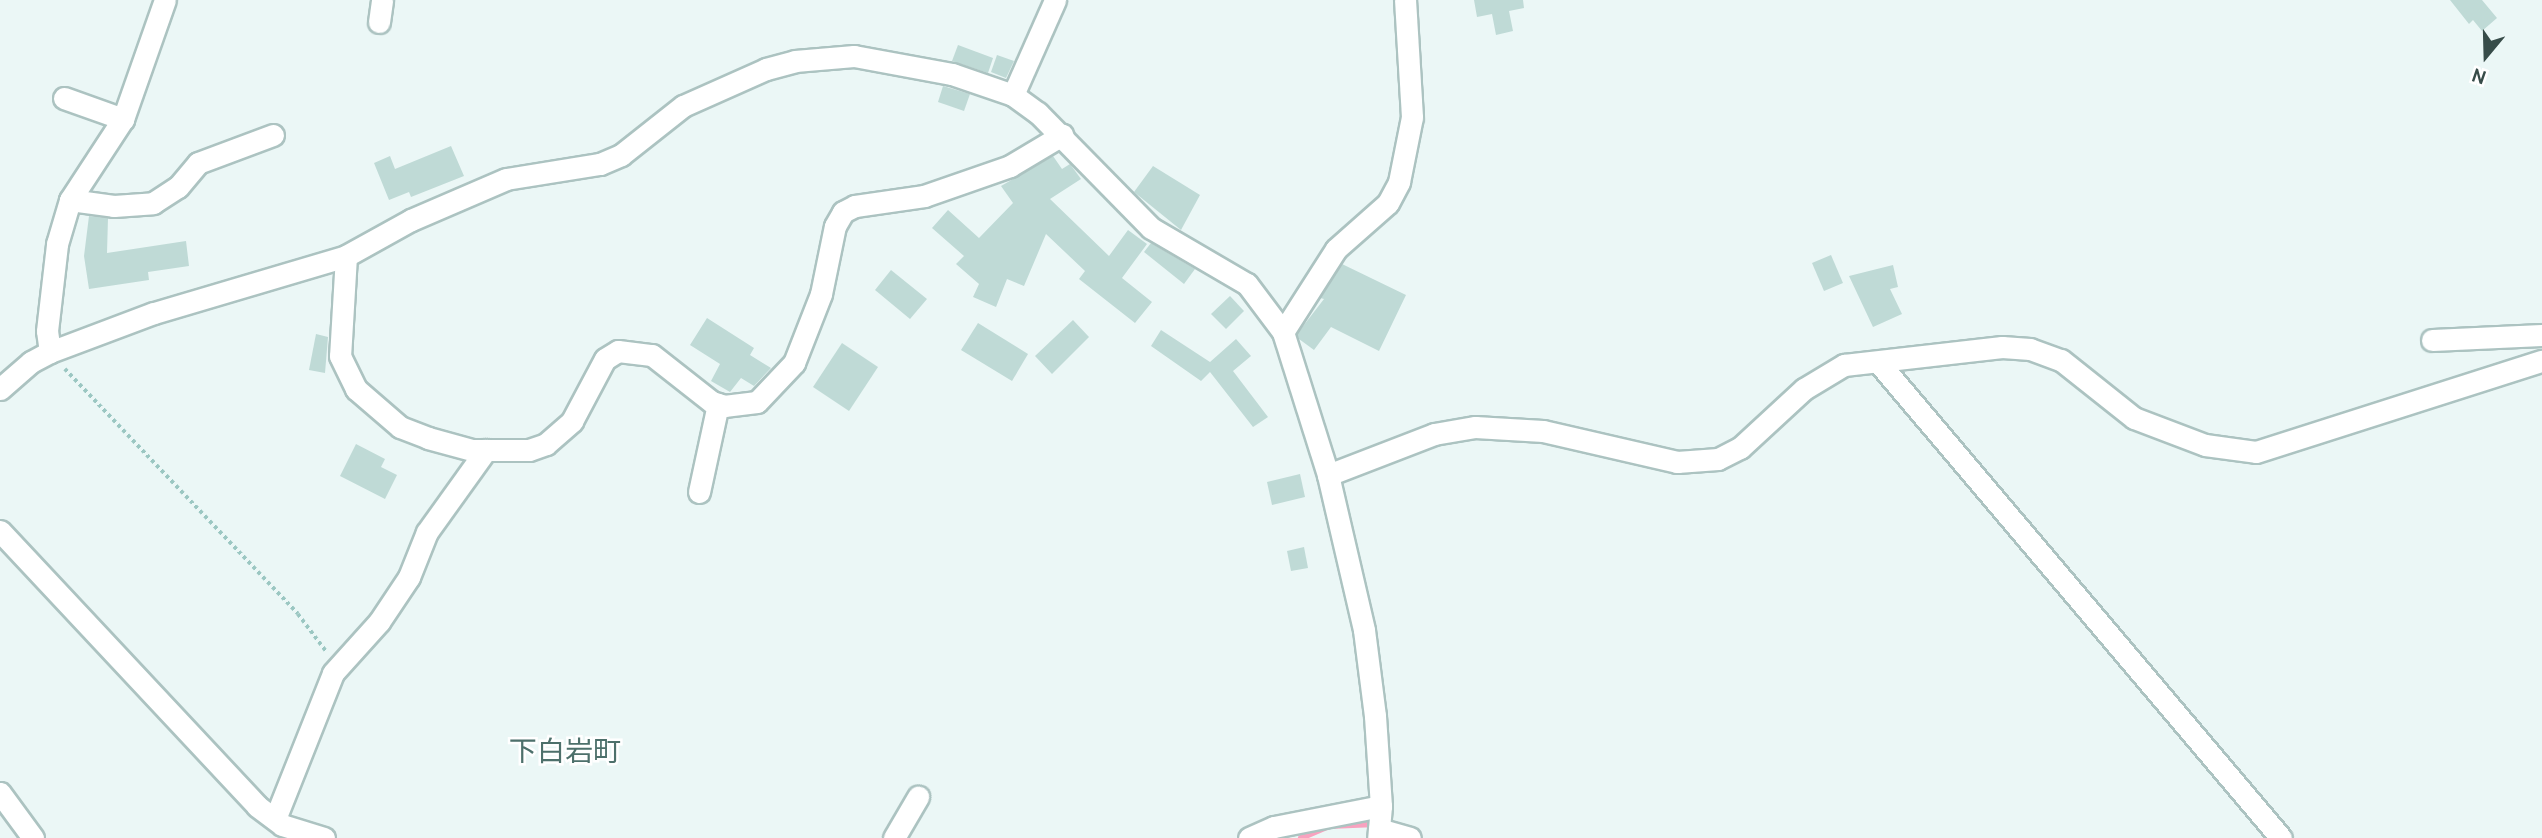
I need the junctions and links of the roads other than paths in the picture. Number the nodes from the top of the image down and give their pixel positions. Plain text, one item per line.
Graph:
1 (165, 0) edge
2 (382, 0) edge
3 (1055, 0) edge
4 (1405, 0) edge
5 (379, 22) dead end
6 (1013, 95) junction
7 (64, 99) dead end
8 (123, 119) junction
9 (273, 135) dead end
10 (1062, 135) junction
11 (70, 200) junction
12 (346, 256) junction
13 (1283, 332) junction
14 (2542, 335) edge
15 (2432, 340) dead end
16 (50, 352) junction
17 (2542, 361) edge
18 (1879, 363) junction
19 (0, 389) edge
20 (718, 404) junction
21 (486, 450) junction
22 (1328, 475) junction
23 (699, 492) dead end
24 (0, 531) edge
25 (0, 793) edge
26 (918, 797) dead end
27 (1381, 806) junction
28 (275, 819) junction
29 (1378, 834) edge
30 (33, 838) edge
31 (324, 838) edge
32 (894, 838) edge
33 (1249, 838) edge
34 (1410, 838) edge
35 (2281, 838) edge

1 - 8 street
2 - 5 street
3 - 6 street
4 - 13 street
6 - 10 street
6 - 12 street
7 - 8 street
8 - 11 street
9 - 11 street
10 - 13 street
10 - 20 street
11 - 16 street
12 - 16 street
12 - 21 street
13 - 22 street
14 - 15 street
16 - 19 street
17 - 18 street
18 - 22 street
18 - 35 street
20 - 21 street
20 - 23 street
21 - 28 street
22 - 27 street
24 - 28 street
25 - 30 street
26 - 32 street
27 - 29 street
27 - 33 street
28 - 31 street
29 - 34 street

